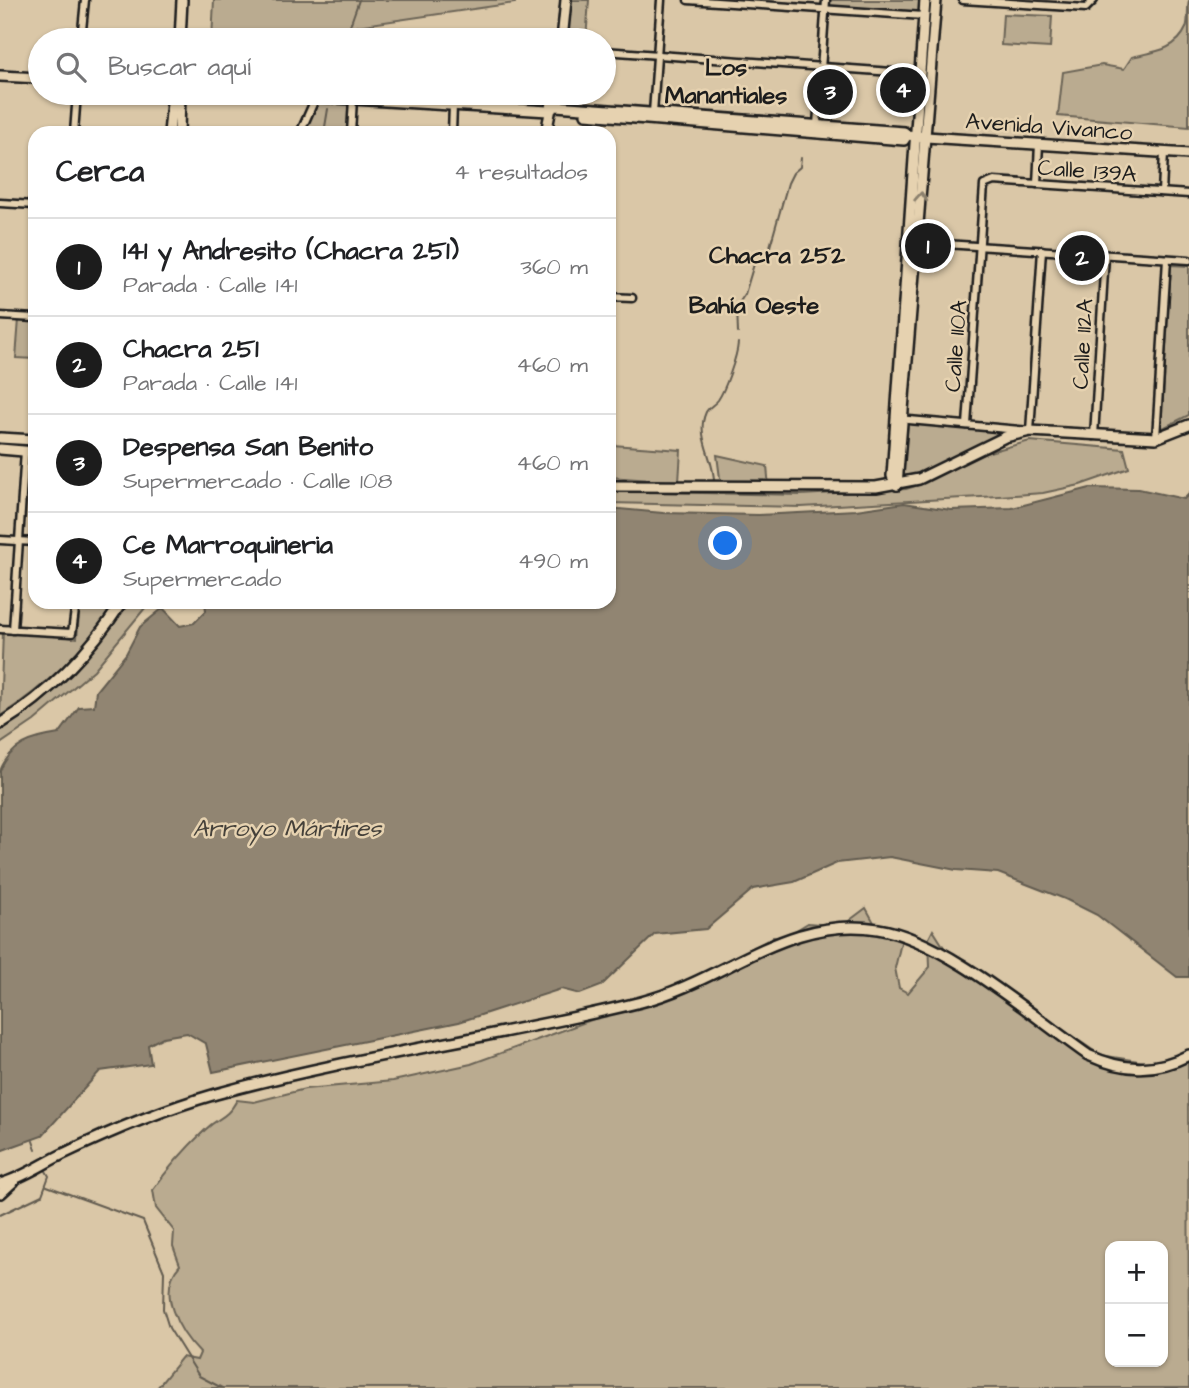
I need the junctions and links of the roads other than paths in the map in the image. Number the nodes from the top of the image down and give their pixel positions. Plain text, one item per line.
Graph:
1 (85, 0) edge
2 (182, 0) edge
3 (566, 0) edge
4 (661, 0) edge
5 (688, 0) edge
6 (825, 0) edge
7 (925, 0) edge
8 (936, 0) edge
9 (963, 0) edge
10 (1092, 3) edge
11 (825, 9) junction
12 (924, 16) junction
13 (82, 28) edge
14 (181, 28) edge
15 (563, 28) edge
16 (616, 52) edge
17 (657, 55) junction
18 (821, 67) junction
19 (920, 74) junction
20 (0, 76) edge
21 (28, 77) edge
22 (76, 105) edge
23 (172, 105) edge
24 (180, 105) edge
25 (312, 105) edge
26 (353, 105) edge
27 (453, 105) joint
28 (552, 105) edge
29 (551, 110) junction
30 (653, 113) junction
31 (817, 125) junction
32 (75, 126) edge
33 (170, 126) edge
34 (179, 126) edge
35 (303, 126) edge
36 (351, 126) edge
37 (452, 126) edge
38 (548, 126) edge
39 (916, 136) junction
40 (1039, 144) junction
41 (1164, 153) junction
42 (1189, 154) edge
43 (1037, 184) junction
44 (984, 185) joint
45 (1162, 192) junction
46 (1189, 194) edge
47 (0, 203) edge
48 (28, 205) edge
49 (913, 242) junction
50 (979, 246) junction
51 (1042, 250) junction
52 (1105, 254) junction
53 (1167, 259) junction
54 (1189, 260) edge
55 (616, 297) edge
56 (632, 298) dead end
57 (0, 316) edge
58 (28, 318) edge
59 (900, 419) junction
60 (967, 425) junction
61 (1189, 425) edge
62 (1030, 431) junction
63 (1094, 436) junction
64 (0, 438) edge
65 (1156, 438) junction
66 (28, 440) edge
67 (0, 449) edge
68 (28, 451) edge
69 (28, 469) edge
70 (897, 485) junction
71 (616, 486) edge
72 (0, 540) edge
73 (20, 541) junction
74 (28, 542) edge
75 (75, 609) edge
76 (117, 609) edge
77 (0, 629) edge
78 (13, 630) junction
79 (0, 724) edge
80 (1189, 1055) edge
81 (0, 1191) edge

1 - 13 street
2 - 14 main road
3 - 15 main road
4 - 17 street
5 - 11 street
6 - 11 street
7 - 12 main road
8 - 39 main road
9 - 10 street
11 - 12 street
11 - 18 street
12 - 19 main road
16 - 17 street
17 - 18 street
17 - 30 street
18 - 19 street
18 - 31 street
19 - 39 main road
20 - 21 main road
22 - 32 street
23 - 33 main road
24 - 34 main road
25 - 35 street
26 - 36 street
27 - 29 main road, Avenida Vivanco
27 - 37 street
28 - 29 main road
29 - 30 main road, Avenida Vivanco
29 - 38 main road
29 - 39 main road, Avenida Vivanco
30 - 31 main road, Avenida Vivanco
31 - 39 main road, Avenida Vivanco
39 - 40 main road, Avenida Vivanco
39 - 49 main road
40 - 41 main road, Avenida Vivanco
40 - 43 street
41 - 42 main road, Avenida Vivanco
41 - 45 street
43 - 44 street, Calle 139A
43 - 45 street, Calle 139A
44 - 50 street, Calle 110A
45 - 46 street, Calle 139A
47 - 48 street
49 - 50 street
49 - 59 main road
50 - 51 street
50 - 60 street, Calle 110A
51 - 52 street
51 - 62 street
52 - 53 street
52 - 63 street, Calle 112A
53 - 54 street
53 - 65 street
55 - 56 street
57 - 58 street
59 - 60 street
59 - 70 main road
60 - 62 street
61 - 65 main road
62 - 63 main road
62 - 70 main road
63 - 65 main road
64 - 66 main road
67 - 68 main road
69 - 73 street
70 - 71 main road
72 - 73 street
73 - 74 street
73 - 78 street
75 - 78 street
76 - 79 main road
77 - 78 street
80 - 81 main road

